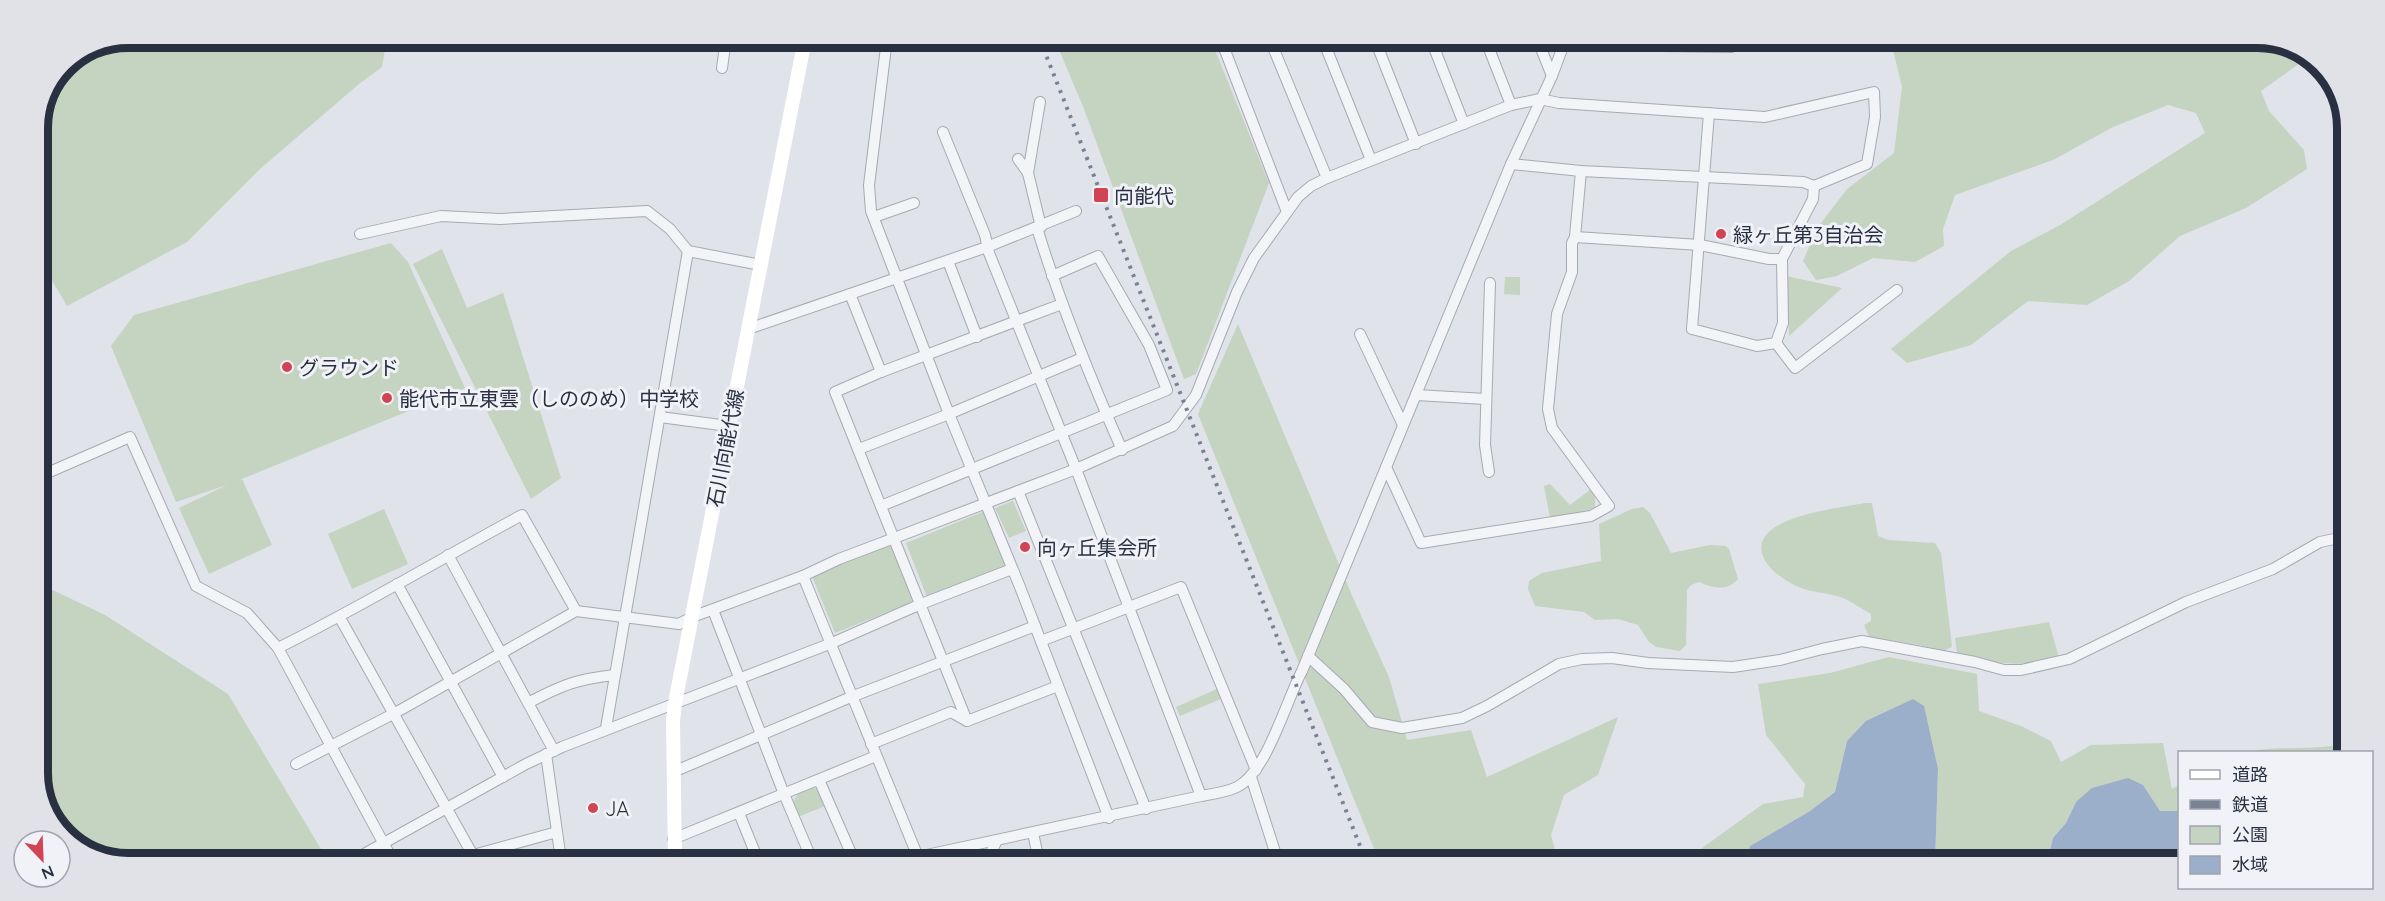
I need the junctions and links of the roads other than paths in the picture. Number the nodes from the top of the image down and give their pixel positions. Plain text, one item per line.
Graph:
1 (725, 48) edge
2 (803, 48) edge
3 (886, 48) edge
4 (1224, 48) edge
5 (1273, 48) edge
6 (1326, 48) edge
7 (1378, 48) edge
8 (1434, 48) edge
9 (1489, 48) edge
10 (1541, 48) edge
11 (1562, 48) edge
12 (722, 68) dead end
13 (1552, 76) junction
14 (1540, 99) junction
15 (1040, 102) dead end
16 (1511, 105) junction
17 (1709, 113) junction
18 (1464, 124) junction
19 (943, 132) dead end
20 (1416, 144) junction
21 (1018, 159) dead end
22 (1371, 160) junction
23 (1511, 164) junction
24 (1581, 171) junction
25 (1028, 173) junction
26 (1702, 177) junction
27 (1327, 178) junction
28 (1814, 186) junction
29 (914, 202) dead end
30 (1076, 211) dead end
31 (1287, 212) junction
32 (874, 217) junction
33 (1039, 227) junction
34 (360, 234) dead end
35 (1575, 237) junction
36 (1700, 245) junction
37 (987, 247) junction
38 (688, 251) junction
39 (1782, 259) junction
40 (948, 261) junction
41 (761, 265) junction
42 (1052, 276) junction
43 (898, 278) junction
44 (1490, 284) dead end
45 (1897, 290) dead end
46 (850, 294) junction
47 (1062, 304) junction
48 (1016, 321) junction
49 (748, 329) junction
50 (1360, 334) dead end
51 (976, 337) junction
52 (1776, 343) junction
53 (927, 356) junction
54 (1082, 358) junction
55 (881, 372) junction
56 (1039, 378) junction
57 (1416, 395) junction
58 (1486, 399) junction
59 (949, 414) junction
60 (1107, 416) junction
61 (660, 417) junction
62 (1403, 425) junction
63 (728, 426) junction
64 (1061, 434) junction
65 (859, 449) junction
66 (1122, 450) junction
67 (1386, 467) junction
68 (972, 468) junction
69 (1076, 469) junction
70 (1489, 472) dead end
71 (48, 473) edge
72 (1018, 491) junction
73 (987, 503) junction
74 (881, 506) junction
75 (894, 538) junction
76 (2337, 538) edge
77 (447, 555) junction
78 (1012, 569) junction
79 (803, 576) junction
80 (398, 584) junction
81 (921, 604) junction
82 (1128, 609) junction
83 (713, 610) junction
84 (576, 611) junction
85 (626, 616) junction
86 (692, 617) junction
87 (340, 618) junction
88 (1035, 626) junction
89 (1073, 629) junction
90 (1041, 641) junction
91 (832, 643) junction
92 (278, 648) junction
93 (501, 653) junction
94 (1308, 657) junction
95 (943, 662) junction
96 (615, 675) junction
97 (739, 678) junction
98 (450, 681) junction
99 (1059, 686) junction
100 (851, 697) junction
101 (528, 703) junction
102 (675, 703) junction
103 (394, 713) junction
104 (967, 721) junction
105 (606, 728) junction
106 (761, 735) junction
107 (871, 744) junction
108 (331, 747) junction
109 (550, 752) junction
110 (876, 756) junction
111 (296, 764) dead end
112 (673, 772) junction
113 (1254, 774) junction
114 (503, 777) junction
115 (819, 780) junction
116 (784, 795) junction
117 (1201, 796) junction
118 (447, 809) junction
119 (1146, 809) junction
120 (739, 813) junction
121 (1109, 818) junction
122 (557, 832) junction
123 (1033, 833) junction
124 (673, 839) junction
125 (997, 840) junction
126 (383, 843) junction
127 (366, 853) edge
128 (389, 853) edge
129 (472, 853) edge
130 (487, 853) edge
131 (560, 853) edge
132 (674, 853) edge
133 (755, 853) edge
134 (809, 853) edge
135 (851, 853) edge
136 (916, 853) edge
137 (937, 853) edge
138 (991, 853) edge
139 (1037, 853) edge
140 (1276, 853) edge

1 - 12 street
2 - 41 main road, 石川向能代線
3 - 32 street
4 - 31 street
5 - 27 street
6 - 22 street
7 - 20 street
8 - 18 street
9 - 16 street
10 - 13 street
11 - 13 street
13 - 14 street
14 - 16 street
14 - 17 street
14 - 23 street
15 - 25 street
16 - 18 street
17 - 26 street
17 - 28 street
18 - 20 street
19 - 37 street
20 - 22 street
21 - 25 street
22 - 27 street
23 - 24 street
23 - 57 street
24 - 26 street
24 - 35 street
25 - 33 street
26 - 28 street
26 - 36 street
27 - 31 street
28 - 39 street
29 - 32 street
30 - 33 street
31 - 66 street
32 - 43 street
33 - 37 street
33 - 42 street
34 - 38 street
35 - 36 street
35 - 67 street
36 - 39 street
36 - 52 street
37 - 40 street
37 - 48 street
38 - 41 street
38 - 61 street
39 - 52 street
40 - 43 street
40 - 51 street
41 - 49 main road, 石川向能代線
42 - 47 street
42 - 60 street
43 - 46 street
43 - 53 street
44 - 58 street
45 - 52 street
46 - 49 street
46 - 55 street
47 - 48 street
47 - 54 street
48 - 51 street
48 - 56 street
49 - 63 main road, 石川向能代線
50 - 62 street
51 - 53 street
53 - 55 street
53 - 59 street
54 - 56 street
54 - 60 street
55 - 65 street
56 - 59 street
56 - 64 street
57 - 58 street
57 - 62 street
58 - 70 street
59 - 65 street
59 - 68 street
60 - 64 street
60 - 66 street
61 - 63 street
61 - 85 street
62 - 67 street
63 - 86 main road, 石川向能代線
64 - 68 street
64 - 69 street
65 - 74 street
66 - 69 street
67 - 94 street
68 - 73 street
68 - 74 street
69 - 72 street
69 - 82 street
71 - 92 street
72 - 73 street
72 - 89 street
73 - 75 street
73 - 78 street
74 - 75 street
75 - 79 street
75 - 81 street
76 - 94 street
77 - 80 street
77 - 84 street
77 - 93 street
78 - 81 street
78 - 88 street
79 - 83 street
79 - 91 street
80 - 87 street
80 - 98 street
81 - 91 street
81 - 95 street
82 - 89 street
82 - 113 street
82 - 117 street
83 - 86 street
83 - 97 street
84 - 85 street
84 - 93 street
85 - 86 street
85 - 96 street
86 - 102 main road, 石川向能代線
87 - 92 street
87 - 103 street
88 - 90 street
88 - 95 street
89 - 90 street
89 - 119 street
90 - 99 street
91 - 97 street
91 - 100 street
92 - 108 street
93 - 98 street
93 - 101 street
94 - 113 street
95 - 100 street
95 - 104 street
96 - 101 street
96 - 105 street
97 - 102 street
97 - 106 street
98 - 103 street
98 - 114 street
99 - 104 street
99 - 121 street
100 - 106 street
100 - 107 street
101 - 109 street
102 - 105 street
102 - 112 main road, 石川向能代線
103 - 108 street
103 - 118 street
104 - 107 street
105 - 109 street
106 - 112 street
106 - 116 street
107 - 110 street
108 - 111 street
108 - 126 street
109 - 114 street
109 - 122 street
110 - 115 street
110 - 136 street
112 - 124 main road, 石川向能代線
113 - 117 street
113 - 140 street
114 - 118 street
115 - 116 street
115 - 135 street
116 - 120 street
116 - 134 street
117 - 119 street
118 - 126 street
118 - 129 street
119 - 121 street
120 - 124 street
120 - 133 street
121 - 123 street
122 - 130 street
122 - 131 street
123 - 125 street
123 - 139 street
124 - 132 main road, 石川向能代線
125 - 137 street
125 - 138 street
126 - 127 street
126 - 128 street

